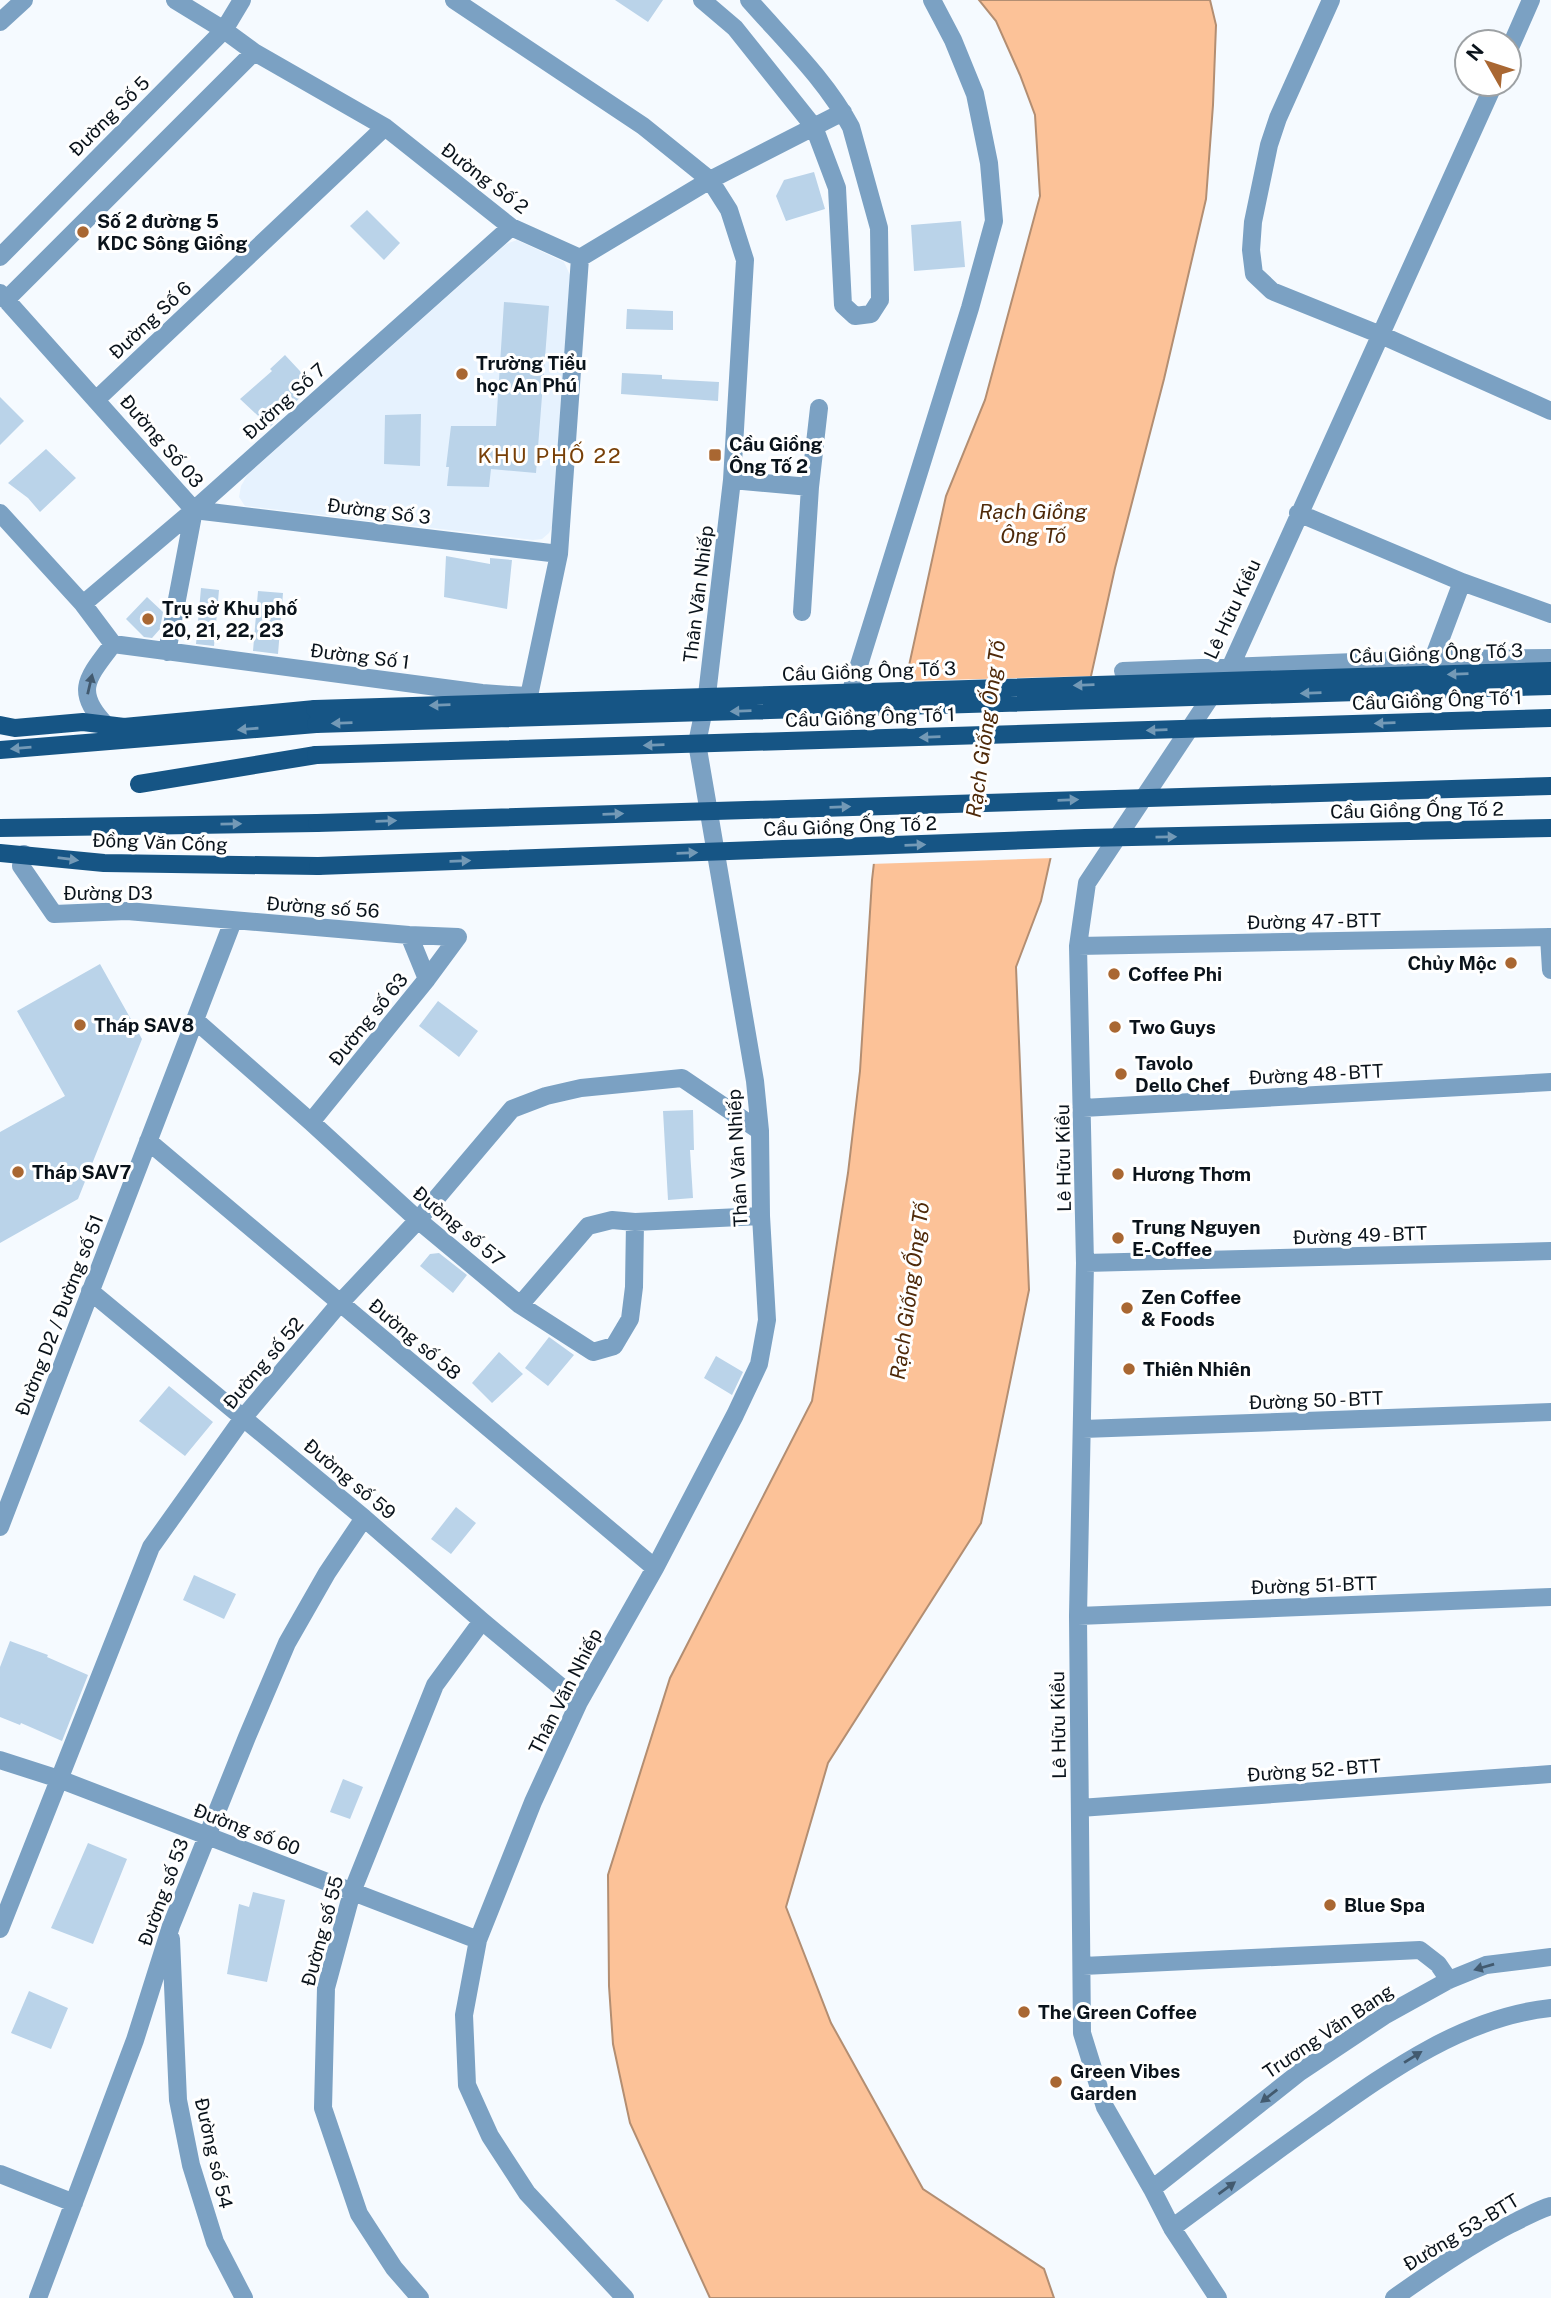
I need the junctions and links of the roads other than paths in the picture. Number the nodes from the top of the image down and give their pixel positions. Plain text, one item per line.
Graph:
1 (24, 0) edge
2 (175, 0) edge
3 (242, 0) edge
4 (454, 0) edge
5 (702, 0) edge
6 (749, 0) edge
7 (932, 0) edge
8 (1331, 0) edge
9 (1531, 0) edge
10 (0, 22) edge
11 (1519, 28) edge
12 (224, 30) junction
13 (254, 52) junction
14 (1488, 98) edge
15 (843, 112) junction
16 (385, 127) junction
17 (814, 127) junction
18 (710, 180) junction
19 (511, 227) junction
20 (0, 257) edge
21 (580, 258) junction
22 (3, 297) edge
23 (1381, 335) junction
24 (97, 399) junction
25 (819, 408) dead end
26 (1551, 411) edge
27 (732, 480) junction
28 (810, 487) junction
29 (194, 510) junction
30 (0, 513) edge
31 (1298, 513) junction
32 (559, 554) junction
33 (1462, 582) junction
34 (83, 604) junction
35 (802, 612) dead end
36 (1551, 614) edge
37 (113, 644) junction
38 (167, 652) junction
39 (1433, 659) junction
40 (1551, 659) edge
41 (1230, 668) junction
42 (1123, 671) dead end
43 (1551, 671) edge
44 (1551, 686) edge
45 (707, 695) junction
46 (529, 696) junction
47 (316, 716) junction
48 (1551, 718) edge
49 (0, 725) edge
50 (106, 725) junction
51 (0, 750) edge
52 (141, 783) dead end
53 (1551, 786) edge
54 (0, 828) edge
55 (1551, 828) edge
56 (0, 853) edge
57 (24, 854) junction
58 (318, 866) joint
59 (233, 921) junction
60 (409, 935) junction
61 (458, 937) joint
62 (1550, 937) edge
63 (1078, 946) junction
64 (1551, 970) edge
65 (427, 979) junction
66 (195, 1020) junction
67 (1551, 1082) edge
68 (1083, 1108) junction
69 (311, 1122) junction
70 (760, 1131) junction
71 (148, 1141) junction
72 (761, 1216) junction
73 (418, 1220) junction
74 (635, 1222) junction
75 (1551, 1251) edge
76 (1086, 1263) junction
77 (90, 1291) junction
78 (340, 1303) junction
79 (520, 1305) junction
80 (1551, 1412) edge
81 (243, 1418) junction
82 (1083, 1430) junction
83 (365, 1518) junction
84 (0, 1527) edge
85 (654, 1568) junction
86 (1551, 1597) edge
87 (1078, 1616) junction
88 (482, 1621) junction
89 (579, 1702) junction
90 (0, 1760) edge
91 (1551, 1774) edge
92 (60, 1779) junction
93 (1080, 1808) junction
94 (206, 1836) junction
95 (352, 1892) junction
96 (171, 1926) junction
97 (0, 1929) edge
98 (478, 1940) junction
99 (1551, 1957) edge
100 (1083, 1966) junction
101 (1449, 1980) junction
102 (1551, 2008) edge
103 (0, 2174) edge
104 (1152, 2189) junction
105 (74, 2203) junction
106 (1551, 2206) edge
107 (1172, 2228) junction
108 (38, 2298) edge
109 (244, 2298) edge
110 (420, 2298) edge
111 (625, 2298) edge
112 (1218, 2298) edge
113 (1394, 2298) edge

1 - 10 street
2 - 12 street, Đường Số 2
3 - 12 street, Đường Số 5
4 - 18 street, Thân Văn Nhiếp
5 - 17 street
6 - 15 street
7 - 45 street, Đường Số 1
8 - 23 street
9 - 11 street
12 - 13 street, Đường Số 2
12 - 20 street, Đường Số 5
13 - 16 street, Đường Số 2
13 - 22 street
14 - 23 street, Lê Hữu Kiều
15 - 17 street
15 - 17 street
16 - 19 street, Đường Số 2
16 - 24 street, Đường Số 6
17 - 18 street
18 - 21 street
18 - 27 street, Thân Văn Nhiếp
19 - 21 street, Đường Số 2
19 - 29 street, Đường Số 7
21 - 32 street
22 - 24 street, Đường Số 03
23 - 26 street
23 - 31 street, Lê Hữu Kiều
24 - 29 street, Đường Số 03
25 - 28 street
27 - 28 street
27 - 45 street, Thân Văn Nhiếp
28 - 35 street
29 - 32 street, Đường Số 3
29 - 34 street, Đường Số 7
29 - 38 street, Đường Số 03
30 - 34 street
31 - 33 street
31 - 41 street, Lê Hữu Kiều
32 - 46 street
33 - 36 street
33 - 39 street
34 - 37 street
37 - 38 street, Đường Số 1
50 -> 37 street
38 - 46 street, Đường Số 1
39 - 40 street
39 - 41 street
41 - 42 street
41 - 63 street, Lê Hữu Kiều
43 -> 47 main road, Cầu Giồng Ông Tố 3, bridge
44 -> 47 main road, Cầu Giồng Ông Tố 3, bridge
45 - 46 street, Đường Số 1
45 - 70 street, Thân Văn Nhiếp
47 - 50 main road
47 -> 51 main road
48 -> 52 main road, Cầu Giồng Ông Tố 1, bridge
49 - 50 main road
54 -> 53 main road, Đồng Văn Cống, bridge
58 -> 55 main road, Cầu Giồng Ống Tố 2, bridge
56 - 57 main road, Đồng Văn Cống
57 -> 58 main road, Đồng Văn Cống
57 - 59 street, Đường D3
59 - 60 street, Đường số 56
59 - 66 street, Đường D2 / Đường số 51
60 - 61 street, Đường số 56
60 - 65 street, Đường số 63
61 - 65 street, Đường số 63
62 - 63 street, Đường 47 - BTT
62 - 64 street
63 - 68 street, Lê Hữu Kiều
65 - 69 street, Đường số 63
66 - 69 street, Đường số 57
66 - 71 street, Đường D2 / Đường số 51
67 - 68 street, Đường 48 - BTT
68 - 76 street, Lê Hữu Kiều
69 - 73 street, Đường số 57
70 - 72 street, Thân Văn Nhiếp
70 - 73 street, Đường số 52
71 - 77 street, Đường D2 / Đường số 51
71 - 78 street, Đường số 58
72 - 74 street
72 - 85 street, Thân Văn Nhiếp
73 - 78 street, Đường số 52
73 - 79 street, Đường số 57
74 - 79 street
74 - 79 street, Đường số 57
75 - 76 street, Đường 49 - BTT
76 - 82 street, Lê Hữu Kiều
77 - 81 street, Đường số 59
77 - 84 street, Đường D2 / Đường số 51
78 - 81 street, Đường số 52
78 - 85 street, Đường số 58
80 - 82 street, Đường 50 - BTT
81 - 83 street, Đường số 59
81 - 92 street, Đường số 52
82 - 87 street, Lê Hữu Kiều
83 - 88 street, Đường số 59
83 - 94 street, Đường số 53
85 - 89 street, Thân Văn Nhiếp
86 - 87 street, Đường 51-BTT
87 - 93 street, Lê Hữu Kiều
88 - 89 street, Đường số 59
88 - 95 street, Đường số 55
89 - 98 street, Thân Văn Nhiếp
90 - 92 street, Đường số 60
91 - 93 street, Đường 52 - BTT
92 - 94 street, Đường số 60
92 - 97 street, Đường số 52
93 - 100 street, Lê Hữu Kiều
94 - 95 street, Đường số 60
94 - 96 street, Đường số 53
95 - 98 street, Đường số 60
95 - 110 street, Đường số 55
96 - 105 street, Đường số 53
96 - 109 street, Đường số 54
98 - 111 street, Thân Văn Nhiếp
99 -> 101 street, Trương Văn Bang
100 - 101 street
100 - 104 street, Lê Hữu Kiều
101 -> 104 street, Trương Văn Bang
107 -> 102 street
103 - 105 street
104 - 107 street, Lê Hữu Kiều
105 - 108 street, Đường số 53
106 - 113 street, Đường 53-BTT
107 - 112 street, Lê Hữu Kiều

